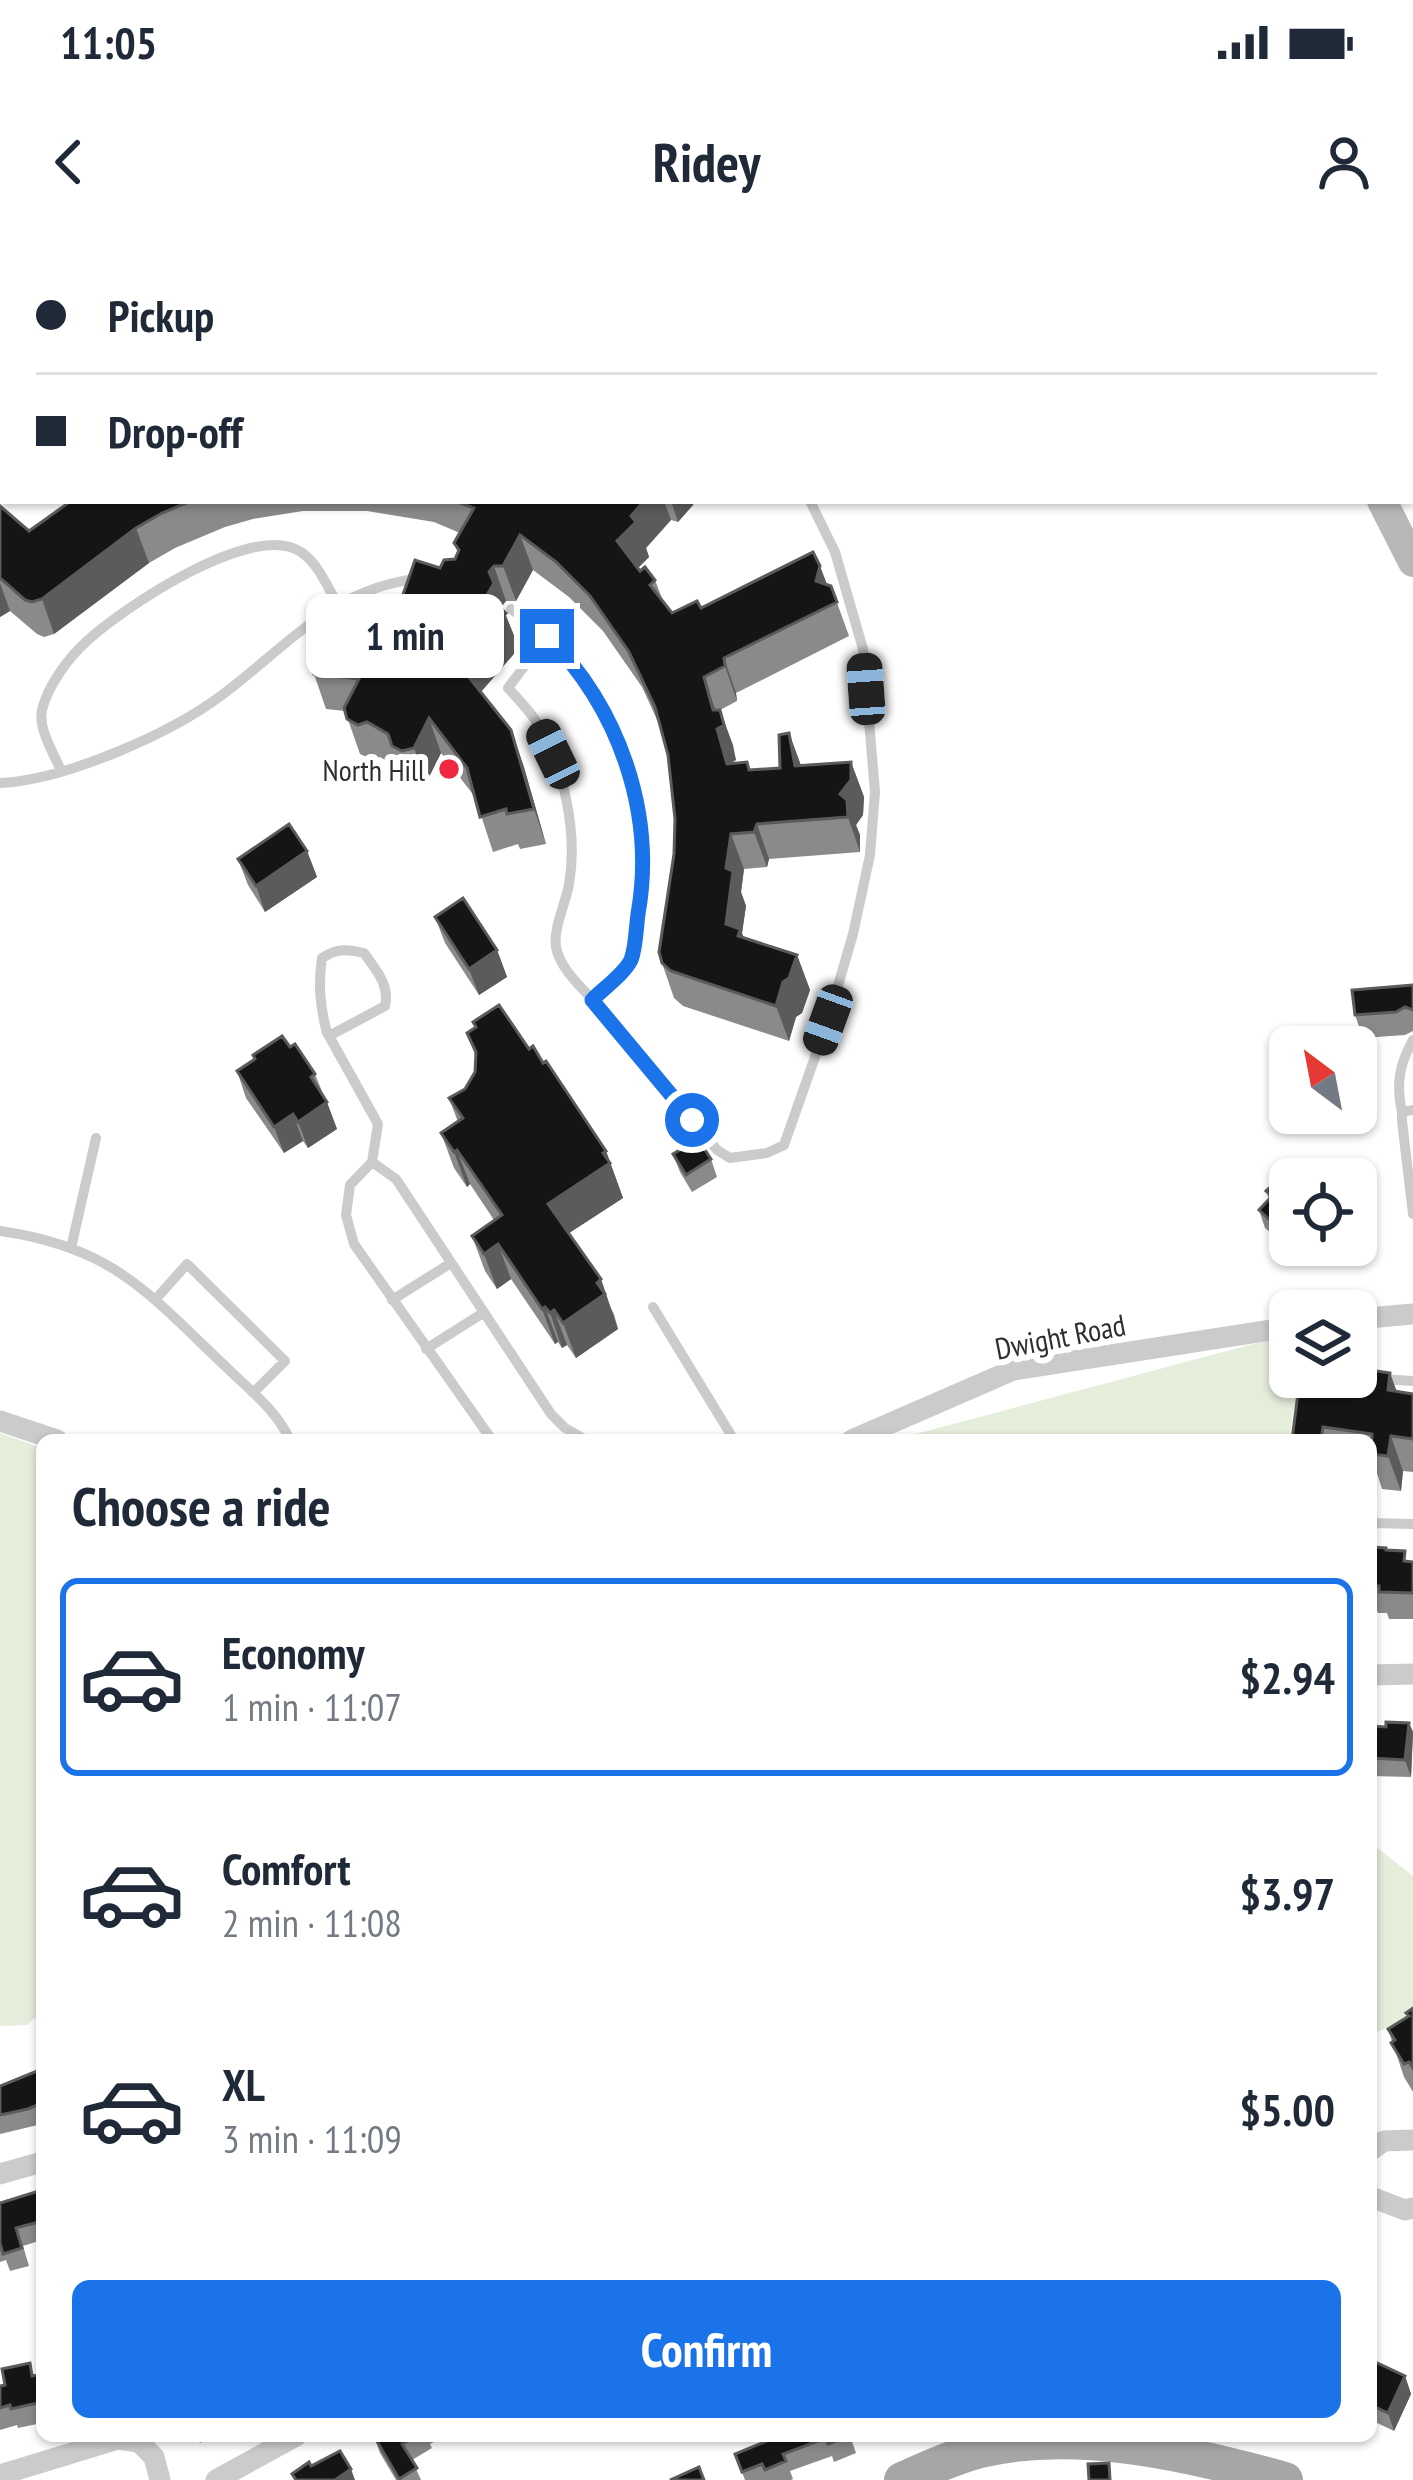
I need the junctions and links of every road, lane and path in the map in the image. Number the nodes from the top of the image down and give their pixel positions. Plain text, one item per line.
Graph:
1 (811, 504) edge
2 (1384, 504) edge
3 (1413, 562) edge
4 (429, 578) edge
5 (338, 604) junction
6 (511, 609) dead end
7 (547, 636) junction
8 (61, 771) junction
9 (0, 783) edge
10 (592, 1000) junction
11 (329, 1036) junction
12 (1413, 1040) edge
13 (1408, 1111) edge
14 (96, 1138) dead end
15 (372, 1162) junction
16 (1413, 1214) edge
17 (0, 1231) edge
18 (71, 1248) junction
19 (451, 1263) junction
20 (155, 1300) junction
21 (392, 1300) junction
22 (653, 1307) dead end
23 (483, 1313) junction
24 (1413, 1314) edge
25 (1377, 1317) edge
26 (1269, 1331) edge
27 (426, 1349) junction
28 (1377, 1378) edge
29 (1413, 1381) edge
30 (253, 1393) junction
31 (0, 1421) edge
32 (39, 1434) edge
33 (286, 1434) edge
34 (488, 1434) edge
35 (576, 1434) edge
36 (730, 1434) edge
37 (866, 1434) edge
38 (1377, 1523) edge
39 (1413, 1524) edge
40 (1413, 1674) edge
41 (1377, 1675) edge
42 (1413, 2140) edge
43 (1377, 2146) edge
44 (36, 2164) edge
45 (0, 2174) edge
46 (1377, 2199) edge
47 (1413, 2207) edge
48 (108, 2442) edge
49 (139, 2442) edge
50 (285, 2442) edge
51 (1028, 2442) edge
52 (1078, 2442) edge
53 (955, 2446) edge
54 (0, 2475) edge
55 (160, 2480) edge
56 (216, 2480) edge
57 (902, 2480) edge
58 (1285, 2480) edge

1 - 10 lane
2 - 3 main road
4 - 5 lane
5 - 8 lane
5 - 8 lane
6 - 7 lane
7 - 10 lane
7 - 10 lane
8 - 9 lane
11 - 11 lane
11 - 15 lane
12 - 13 lane
13 - 16 lane
14 - 18 lane
15 - 19 lane
15 - 21 lane
17 - 18 lane
18 - 20 lane
19 - 21 lane
19 - 23 lane
20 - 30 lane
20 - 30 lane
21 - 27 lane
22 - 36 lane
23 - 27 lane
23 - 35 lane
24 - 25 street
26 - 37 street, Dwight Road
27 - 34 lane
28 - 29 lane
30 - 33 lane
31 - 32 street
38 - 39 lane
40 - 41 street
42 - 43 street
44 - 45 street
46 - 47 street
48 - 54 street
49 - 55 street
50 - 56 street
51 - 53 main road
52 - 58 main road
53 - 57 main road

